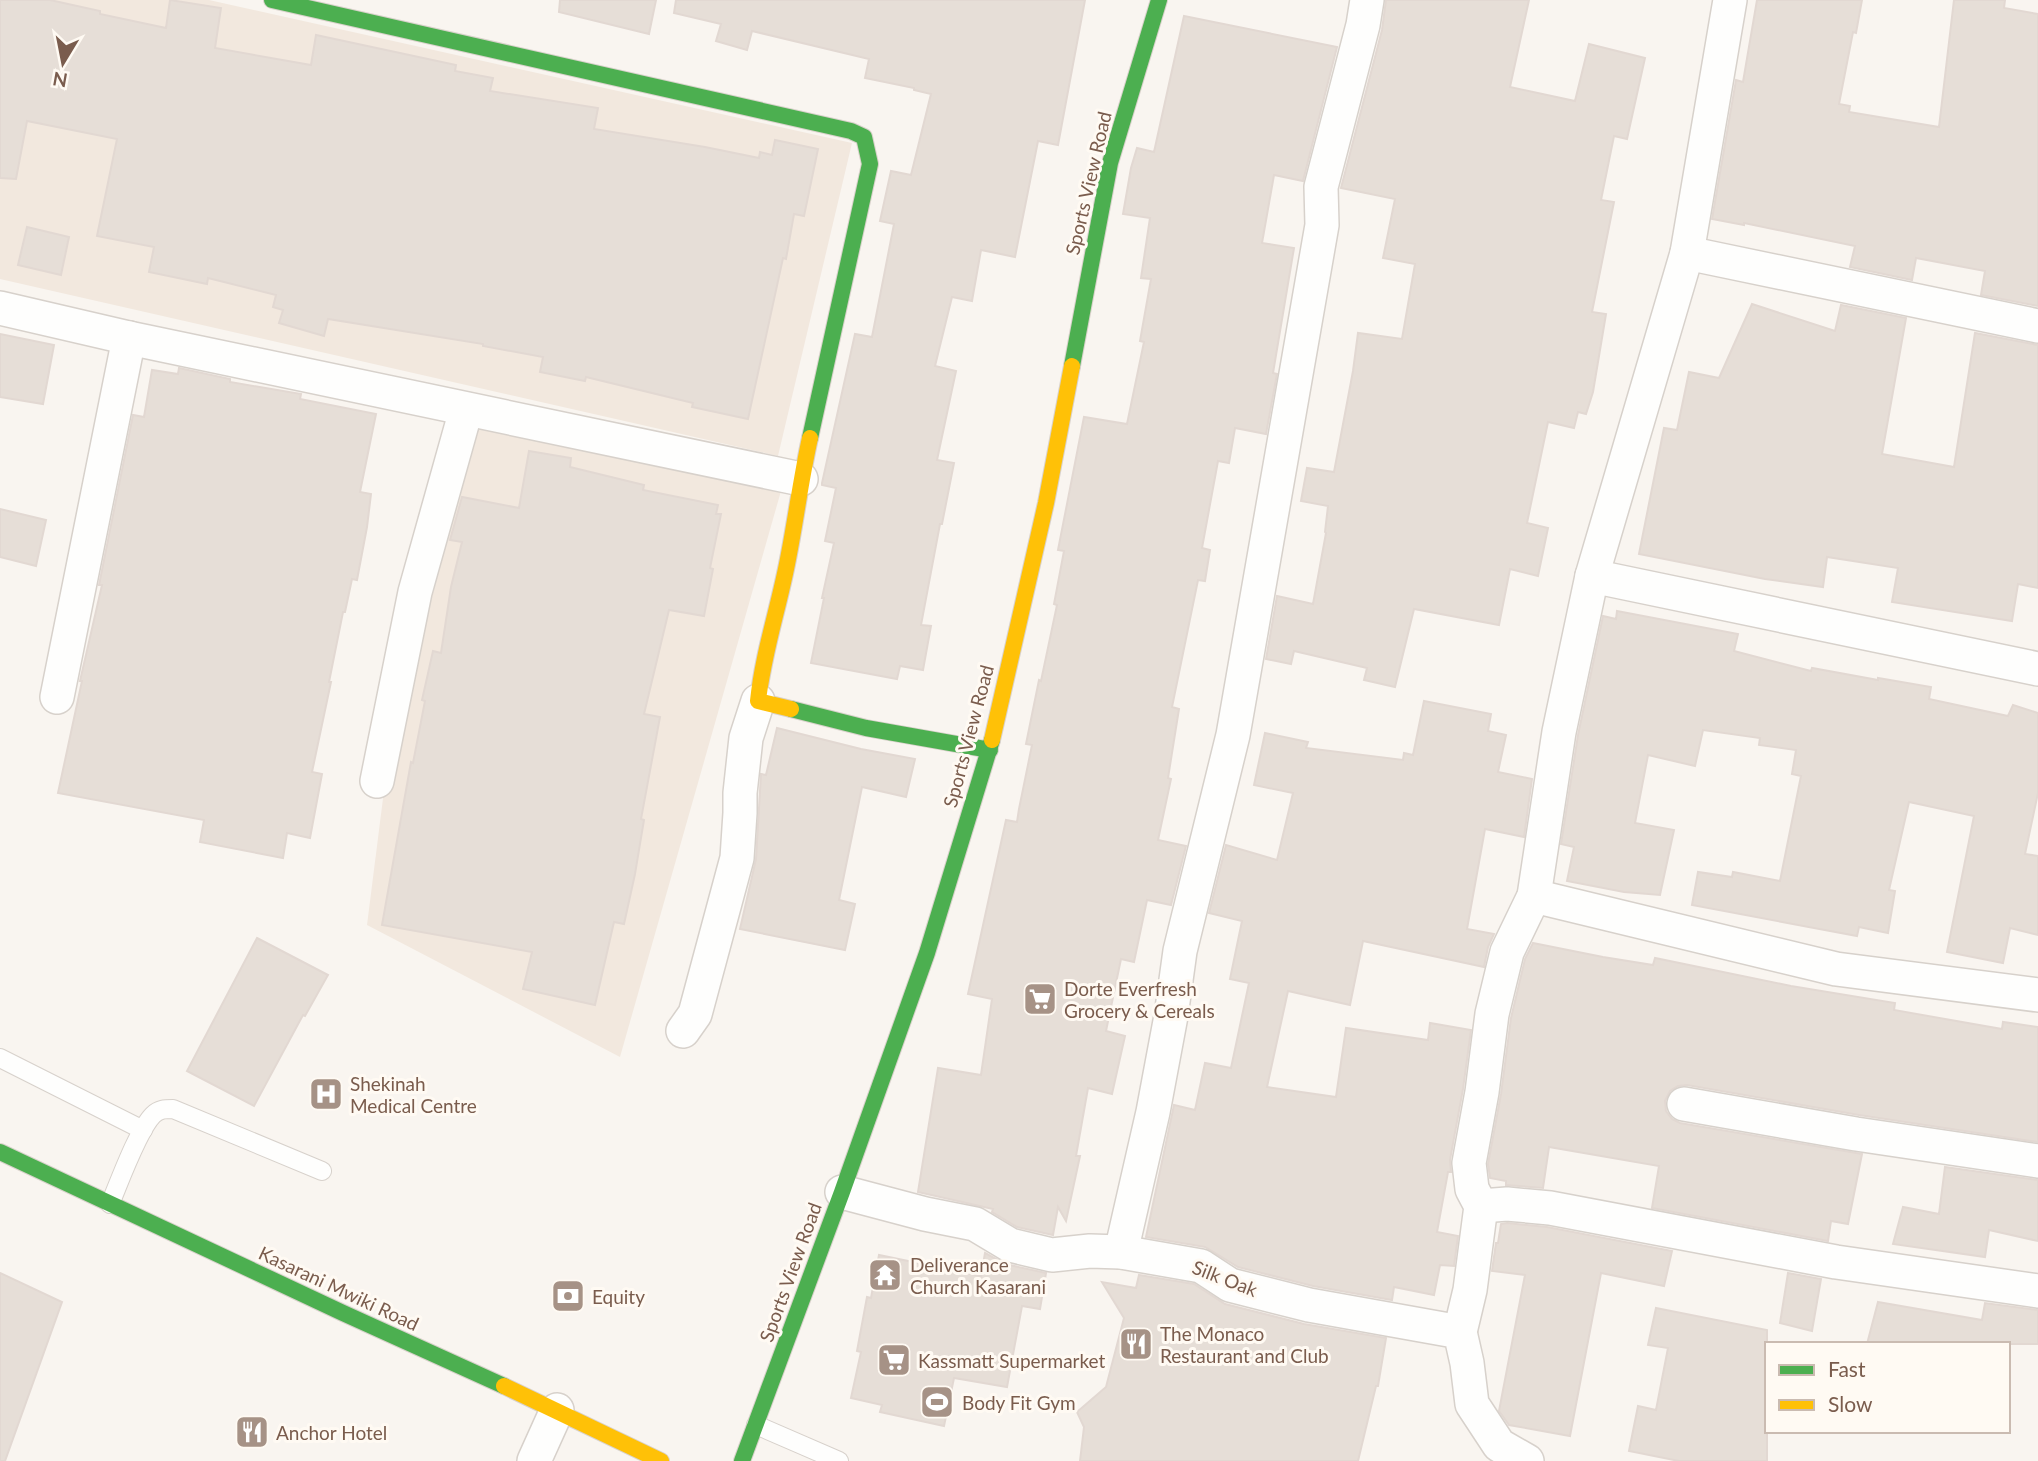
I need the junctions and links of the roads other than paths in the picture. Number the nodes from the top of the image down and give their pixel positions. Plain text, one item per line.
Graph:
1 (272, 0) edge
2 (1159, 0) edge
3 (1367, 0) edge
4 (1730, 0) edge
5 (1687, 253) junction
6 (0, 308) edge
7 (2038, 326) edge
8 (129, 338) junction
9 (466, 410) junction
10 (801, 479) junction
11 (1592, 576) junction
12 (2038, 669) edge
13 (57, 697) dead end
14 (758, 701) junction
15 (989, 750) junction
16 (377, 781) dead end
17 (1534, 896) junction
18 (2038, 995) edge
19 (683, 1031) dead end
20 (0, 1058) edge
21 (1684, 1104) dead end
22 (143, 1130) junction
23 (0, 1152) edge
24 (2038, 1161) edge
25 (322, 1171) dead end
26 (842, 1192) junction
27 (110, 1204) junction
28 (1481, 1206) junction
29 (1121, 1252) junction
30 (2038, 1291) edge
31 (1460, 1332) junction
32 (557, 1410) junction
33 (756, 1425) junction
34 (534, 1461) edge
35 (662, 1461) edge
36 (742, 1461) edge
37 (839, 1461) edge
38 (1527, 1461) edge

1 - 10 street
2 - 15 street, Sports View Road
3 - 29 street
4 - 5 street
5 - 7 street
5 - 11 street
6 - 8 street
8 - 9 street
8 - 13 street
9 - 10 street
9 - 16 street
10 - 14 street
11 - 12 street
11 - 17 street
14 - 15 street
14 - 19 street
15 - 26 street, Sports View Road
17 - 18 street
17 - 28 street
20 - 22 lane
21 - 24 street
22 - 25 lane
22 - 27 lane
23 - 27 street, Kasarani Mwiki Road
26 - 29 street, Silk Oak
26 - 33 street, Sports View Road
27 - 32 street, Kasarani Mwiki Road
28 - 30 street
28 - 31 street
29 - 31 street, Silk Oak
31 - 38 street
32 - 34 street
32 - 35 street, Kasarani Mwiki Road
33 - 36 street, Sports View Road
33 - 37 lane

